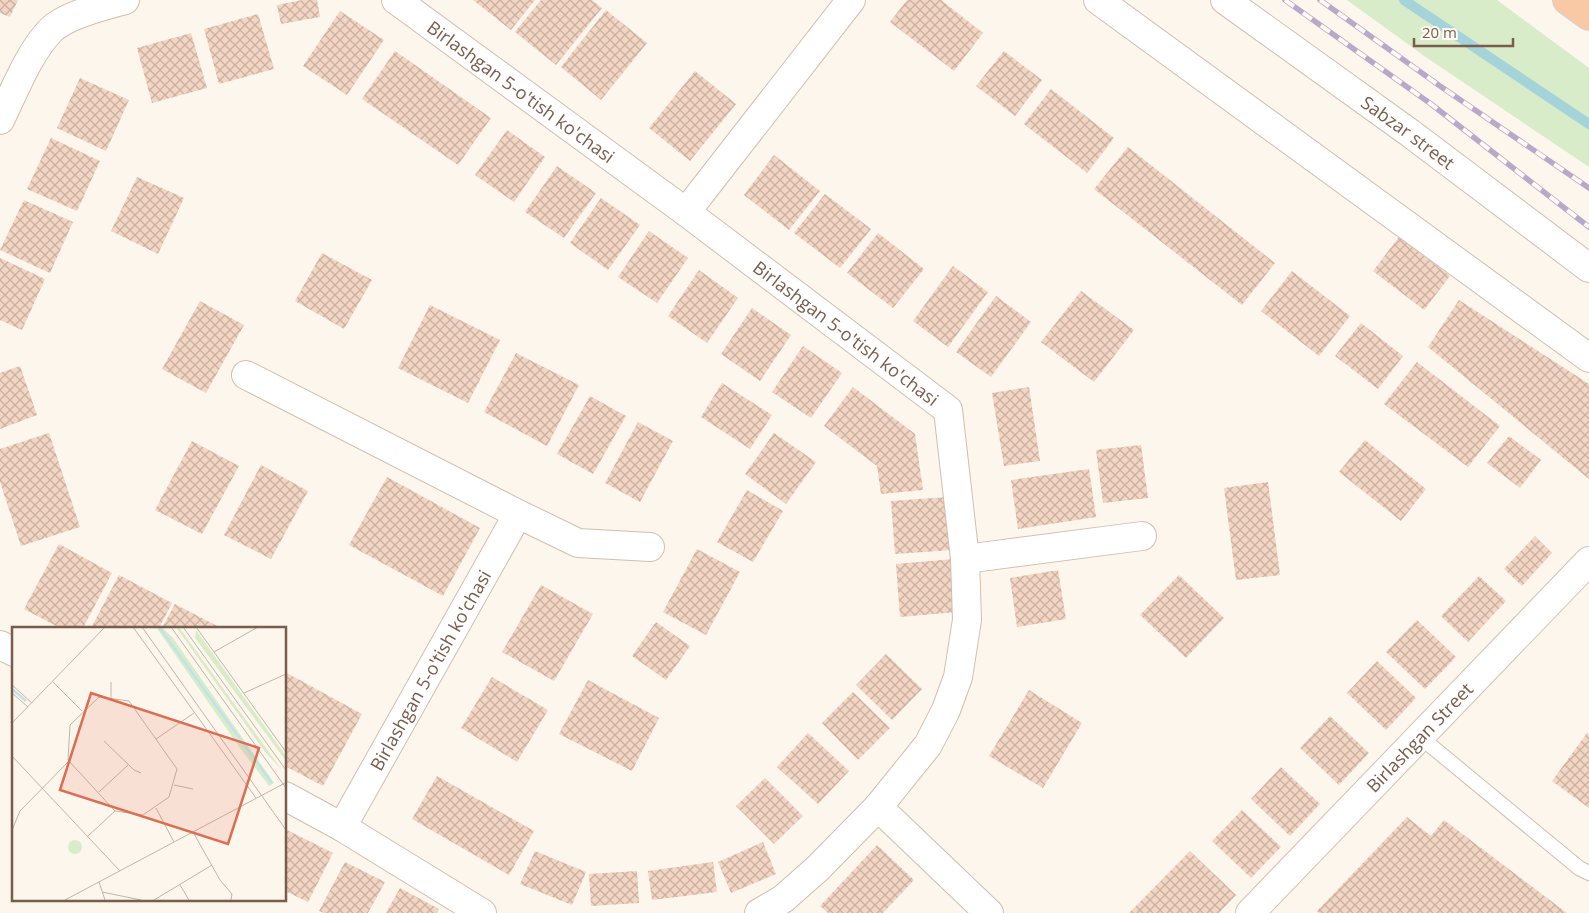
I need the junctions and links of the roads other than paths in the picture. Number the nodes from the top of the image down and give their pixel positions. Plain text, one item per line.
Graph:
1 (125, 0) edge
2 (396, 0) edge
3 (851, 0) edge
4 (1098, 0) edge
5 (1225, 0) edge
6 (1567, 0) edge
7 (1589, 16) edge
8 (0, 120) edge
9 (686, 212) junction
10 (1589, 268) edge
11 (1589, 358) edge
12 (246, 375) dead end
13 (518, 514) junction
14 (1142, 536) dead end
15 (650, 547) dead end
16 (965, 559) junction
17 (1589, 561) edge
18 (0, 644) edge
19 (12, 651) edge
20 (1419, 736) junction
21 (286, 797) edge
22 (878, 807) junction
23 (342, 827) junction
24 (1589, 873) edge
25 (1257, 910) edge
26 (482, 913) edge
27 (759, 913) edge
28 (989, 913) edge

1 - 8 street
2 - 9 street, Birlashgan 5-o'tish ko'chasi
3 - 9 street
4 - 11 street
5 - 10 street, Sabzar street
6 - 7 highway
9 - 16 street, Birlashgan 5-o'tish ko'chasi
12 - 13 street
13 - 15 street
13 - 23 street, Birlashgan 5-o'tish ko'chasi
14 - 16 street
16 - 22 street, Birlashgan 5-o'tish ko'chasi
17 - 20 street, Birlashgan Street
18 - 19 street
20 - 24 lane
20 - 25 street, Birlashgan Street
21 - 23 street
22 - 27 street, Birlashgan 5-o'tish ko'chasi
22 - 28 street
23 - 26 street

